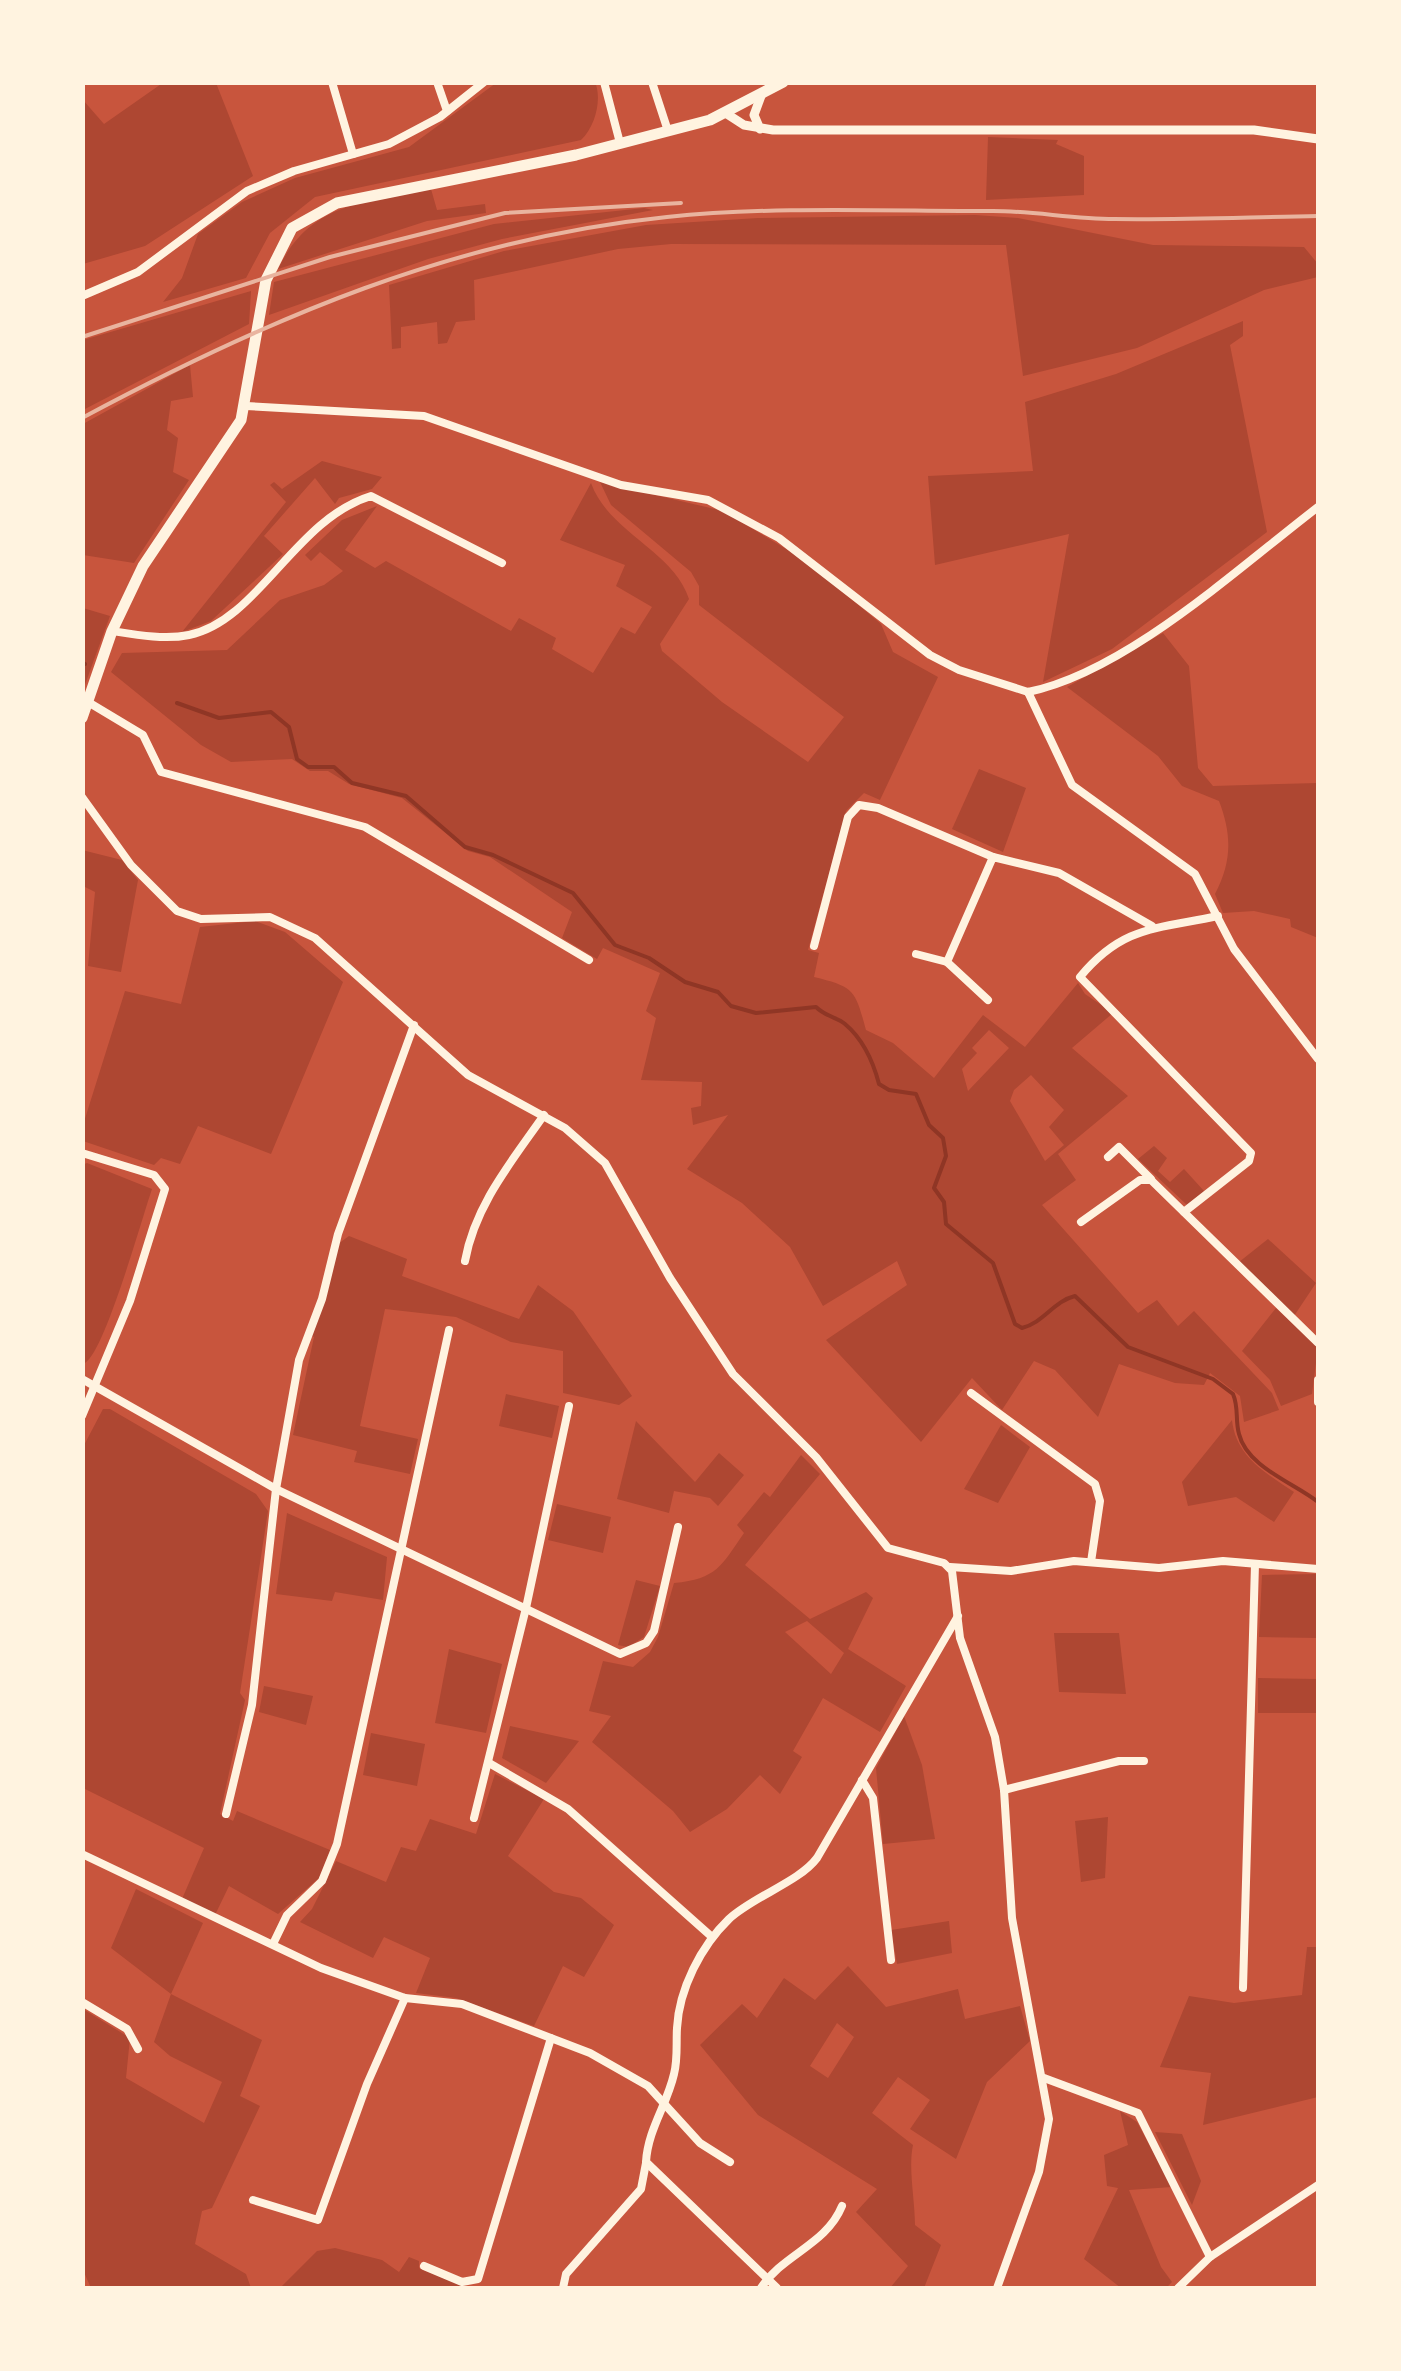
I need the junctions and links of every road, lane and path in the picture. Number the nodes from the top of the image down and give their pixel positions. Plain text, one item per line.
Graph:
1 (332, 82) edge
2 (437, 82) edge
3 (484, 82) edge
4 (604, 82) edge
5 (652, 82) edge
6 (783, 82) edge
7 (761, 96) junction
8 (447, 111) junction
9 (728, 114) junction
10 (760, 129) junction
11 (668, 131) junction
12 (1318, 139) edge
13 (620, 144) junction
14 (353, 154) junction
15 (82, 296) edge
16 (246, 406) junction
17 (1318, 507) edge
18 (502, 563) dead end
19 (112, 631) junction
20 (1028, 692) junction
21 (88, 702) junction
22 (82, 718) edge
23 (82, 797) edge
24 (993, 857) junction
25 (1218, 916) junction
26 (1152, 926) junction
27 (814, 946) dead end
28 (916, 954) dead end
29 (589, 960) dead end
30 (946, 962) junction
31 (988, 1000) dead end
32 (414, 1025) junction
33 (1318, 1059) edge
34 (544, 1115) junction
35 (82, 1154) edge
36 (1108, 1157) dead end
37 (1154, 1182) junction
38 (1184, 1212) junction
39 (1081, 1222) dead end
40 (465, 1261) dead end
41 (449, 1330) dead end
42 (1318, 1342) edge
43 (82, 1379) edge
44 (1318, 1380) edge
45 (96, 1387) junction
46 (971, 1394) dead end
47 (1318, 1402) edge
48 (569, 1406) dead end
49 (82, 1416) edge
50 (276, 1489) junction
51 (678, 1527) dead end
52 (402, 1553) junction
53 (1091, 1562) junction
54 (1255, 1564) junction
55 (950, 1567) junction
56 (1318, 1569) edge
57 (526, 1608) junction
58 (958, 1616) junction
59 (1144, 1761) dead end
60 (488, 1763) junction
61 (862, 1780) junction
62 (1004, 1790) junction
63 (226, 1814) dead end
64 (474, 1818) dead end
65 (82, 1854) edge
66 (712, 1937) junction
67 (273, 1944) junction
68 (891, 1960) dead end
69 (1243, 1988) dead end
70 (404, 1998) junction
71 (82, 2002) edge
72 (551, 2038) junction
73 (138, 2049) dead end
74 (1044, 2078) junction
75 (662, 2100) junction
76 (646, 2162) junction
77 (730, 2162) dead end
78 (1318, 2185) edge
79 (253, 2200) dead end
80 (842, 2206) dead end
81 (1210, 2256) junction
82 (424, 2266) dead end
83 (768, 2277) junction
84 (563, 2288) edge
85 (760, 2288) edge
86 (777, 2288) edge
87 (997, 2288) edge
88 (1178, 2288) edge

1 - 14 street
2 - 8 street
3 - 8 street
4 - 13 street
5 - 11 street
6 - 7 main road
7 - 9 main road
7 - 10 street
8 - 14 street
9 - 10 street
9 - 11 main road
10 - 12 street
11 - 13 main road
13 - 16 main road
14 - 15 street
16 - 19 main road
16 - 20 street
17 - 20 street
18 - 19 street
19 - 21 main road
20 - 25 street
21 - 22 main road
21 - 29 street
23 - 32 street
24 - 26 street
24 - 27 street
24 - 30 street
25 - 26 street
25 - 33 street
26 - 38 street
28 - 30 street
30 - 31 street
32 - 34 street
32 - 50 street
34 - 40 street
34 - 55 street
35 - 45 street
36 - 37 street
37 - 38 street
37 - 39 street
38 - 42 street
41 - 52 street
43 - 45 street
44 - 47 street
45 - 49 street
45 - 50 street
46 - 53 street
48 - 57 street
50 - 52 street
50 - 63 street
51 - 57 street
52 - 57 street
52 - 67 street
53 - 54 street
53 - 55 street
54 - 56 street
54 - 69 street
55 - 58 street
57 - 60 street
58 - 61 street
58 - 62 street
59 - 62 street
60 - 64 street
60 - 66 street
61 - 66 street
61 - 68 street
62 - 74 street
65 - 67 street
66 - 75 street
67 - 70 street
70 - 72 street
70 - 79 street
71 - 73 street
72 - 75 street
72 - 82 street
74 - 81 street
74 - 87 street
75 - 76 street
75 - 77 street
76 - 83 street
76 - 84 street
78 - 81 street
80 - 83 street
81 - 88 street
83 - 85 street
83 - 86 street

